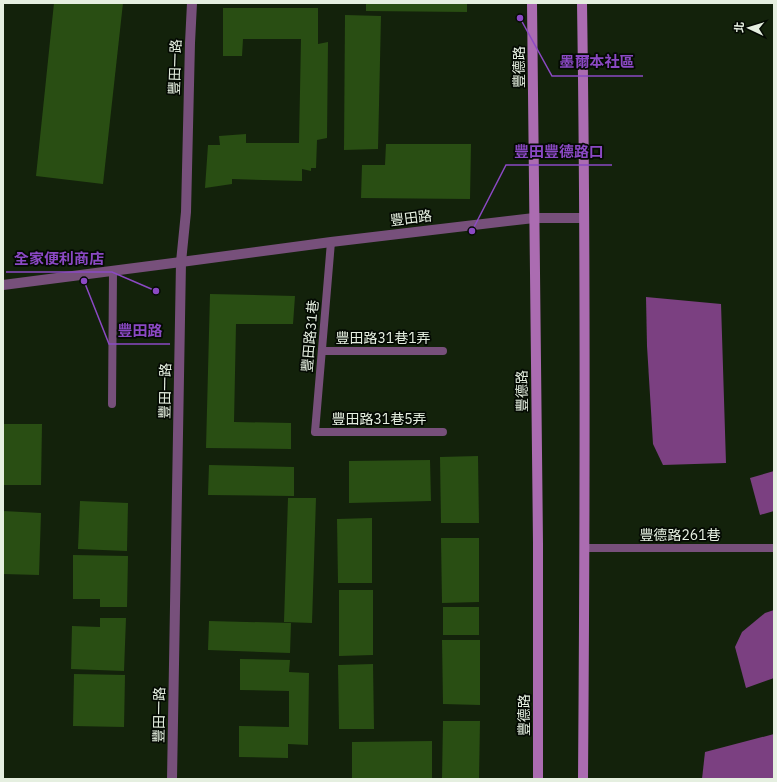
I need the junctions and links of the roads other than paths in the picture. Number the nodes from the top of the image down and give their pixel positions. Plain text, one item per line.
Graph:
1 (192, 3) edge
2 (532, 3) edge
3 (582, 3) edge
4 (534, 218) junction
5 (584, 218) junction
6 (331, 242) junction
7 (181, 262) junction
8 (113, 271) junction
9 (3, 285) edge
10 (322, 351) junction
11 (443, 351) dead end
12 (112, 404) dead end
13 (315, 432) joint
14 (443, 432) dead end
15 (585, 548) junction
16 (774, 548) edge
17 (172, 779) edge
18 (538, 779) edge
19 (583, 779) edge

1 - 7 street, 豐田一路
2 - 4 main road, 豐德路
3 - 5 main road
4 - 5 street, 豐田路
4 - 6 street, 豐田路
4 - 18 main road, 豐德路
5 - 15 main road
6 - 7 street, 豐田路
6 - 10 lane, 豐田路31巷
7 - 8 street, 豐田路
7 - 17 street, 豐田一路
8 - 9 street, 豐田路
8 - 12 lane
10 - 11 lane, 豐田路31巷1弄
10 - 13 lane, 豐田路31巷
13 - 14 lane, 豐田路31巷5弄
15 - 16 lane, 豐德路261巷
15 - 19 main road

